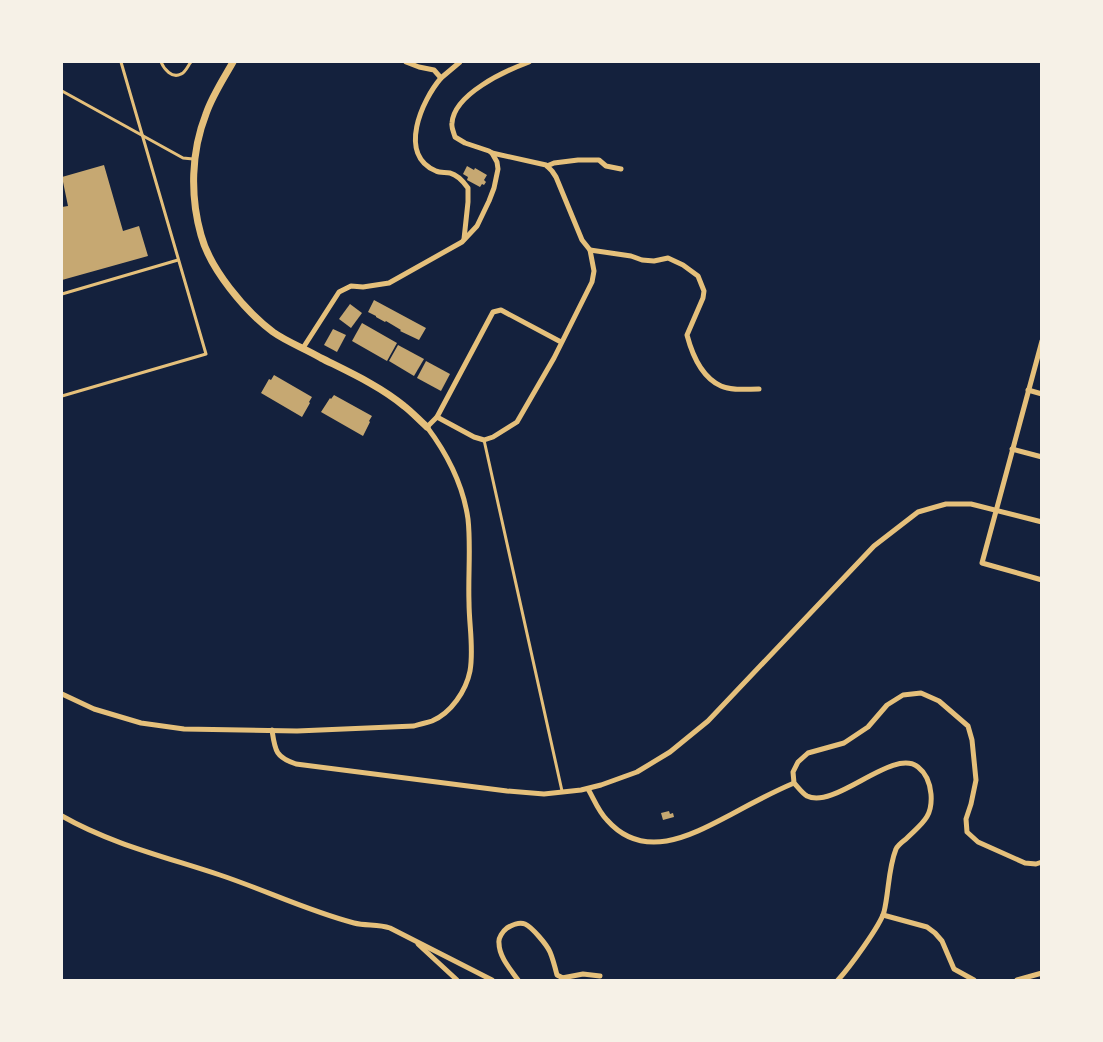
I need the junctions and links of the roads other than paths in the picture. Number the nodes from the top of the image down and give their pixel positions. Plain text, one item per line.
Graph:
1 (121, 62) edge
2 (161, 62) edge
3 (191, 62) edge
4 (233, 62) edge
5 (406, 62) edge
6 (460, 62) edge
7 (529, 62) edge
8 (441, 78) junction
9 (62, 92) edge
10 (143, 136) junction
11 (492, 153) junction
12 (195, 159) junction
13 (547, 166) junction
14 (621, 169) dead end
15 (464, 239) junction
16 (590, 250) junction
17 (179, 260) junction
18 (62, 294) edge
19 (1041, 341) edge
20 (561, 342) junction
21 (303, 348) junction
22 (759, 389) dead end
23 (1028, 390) junction
24 (1041, 394) edge
25 (62, 396) edge
26 (437, 417) junction
27 (427, 428) junction
28 (484, 440) junction
29 (1012, 448) junction
30 (1041, 457) edge
31 (995, 510) junction
32 (1041, 522) edge
33 (1041, 580) edge
34 (62, 694) edge
35 (272, 730) junction
36 (794, 783) junction
37 (588, 789) junction
38 (562, 792) junction
39 (62, 816) edge
40 (1041, 862) edge
41 (883, 915) junction
42 (415, 940) junction
43 (1041, 973) edge
44 (600, 976) dead end
45 (564, 979) edge
46 (458, 981) edge
47 (492, 981) edge
48 (518, 981) edge
49 (838, 981) edge
50 (974, 981) edge
51 (1017, 981) edge

1 - 10 lane
2 - 3 lane
4 - 12 street
5 - 8 street
6 - 8 street
7 - 11 street
8 - 15 street
9 - 10 lane
10 - 12 lane
10 - 17 lane
11 - 13 street
11 - 15 street
12 - 21 street
13 - 14 street
13 - 16 street
15 - 21 street
16 - 20 street
16 - 22 street
17 - 18 lane
17 - 25 lane
19 - 23 street
20 - 26 street
20 - 28 street
21 - 27 street
23 - 24 street
23 - 29 street
26 - 27 street
26 - 28 street
27 - 35 street
28 - 38 lane
29 - 30 street
29 - 31 street
31 - 32 street
31 - 33 street
31 - 37 street
34 - 35 street
35 - 38 street
36 - 37 street
36 - 40 street
36 - 41 street
37 - 38 street
39 - 42 street
41 - 49 street
41 - 50 street
42 - 46 street
42 - 47 street
43 - 51 street
44 - 45 street
45 - 48 street

